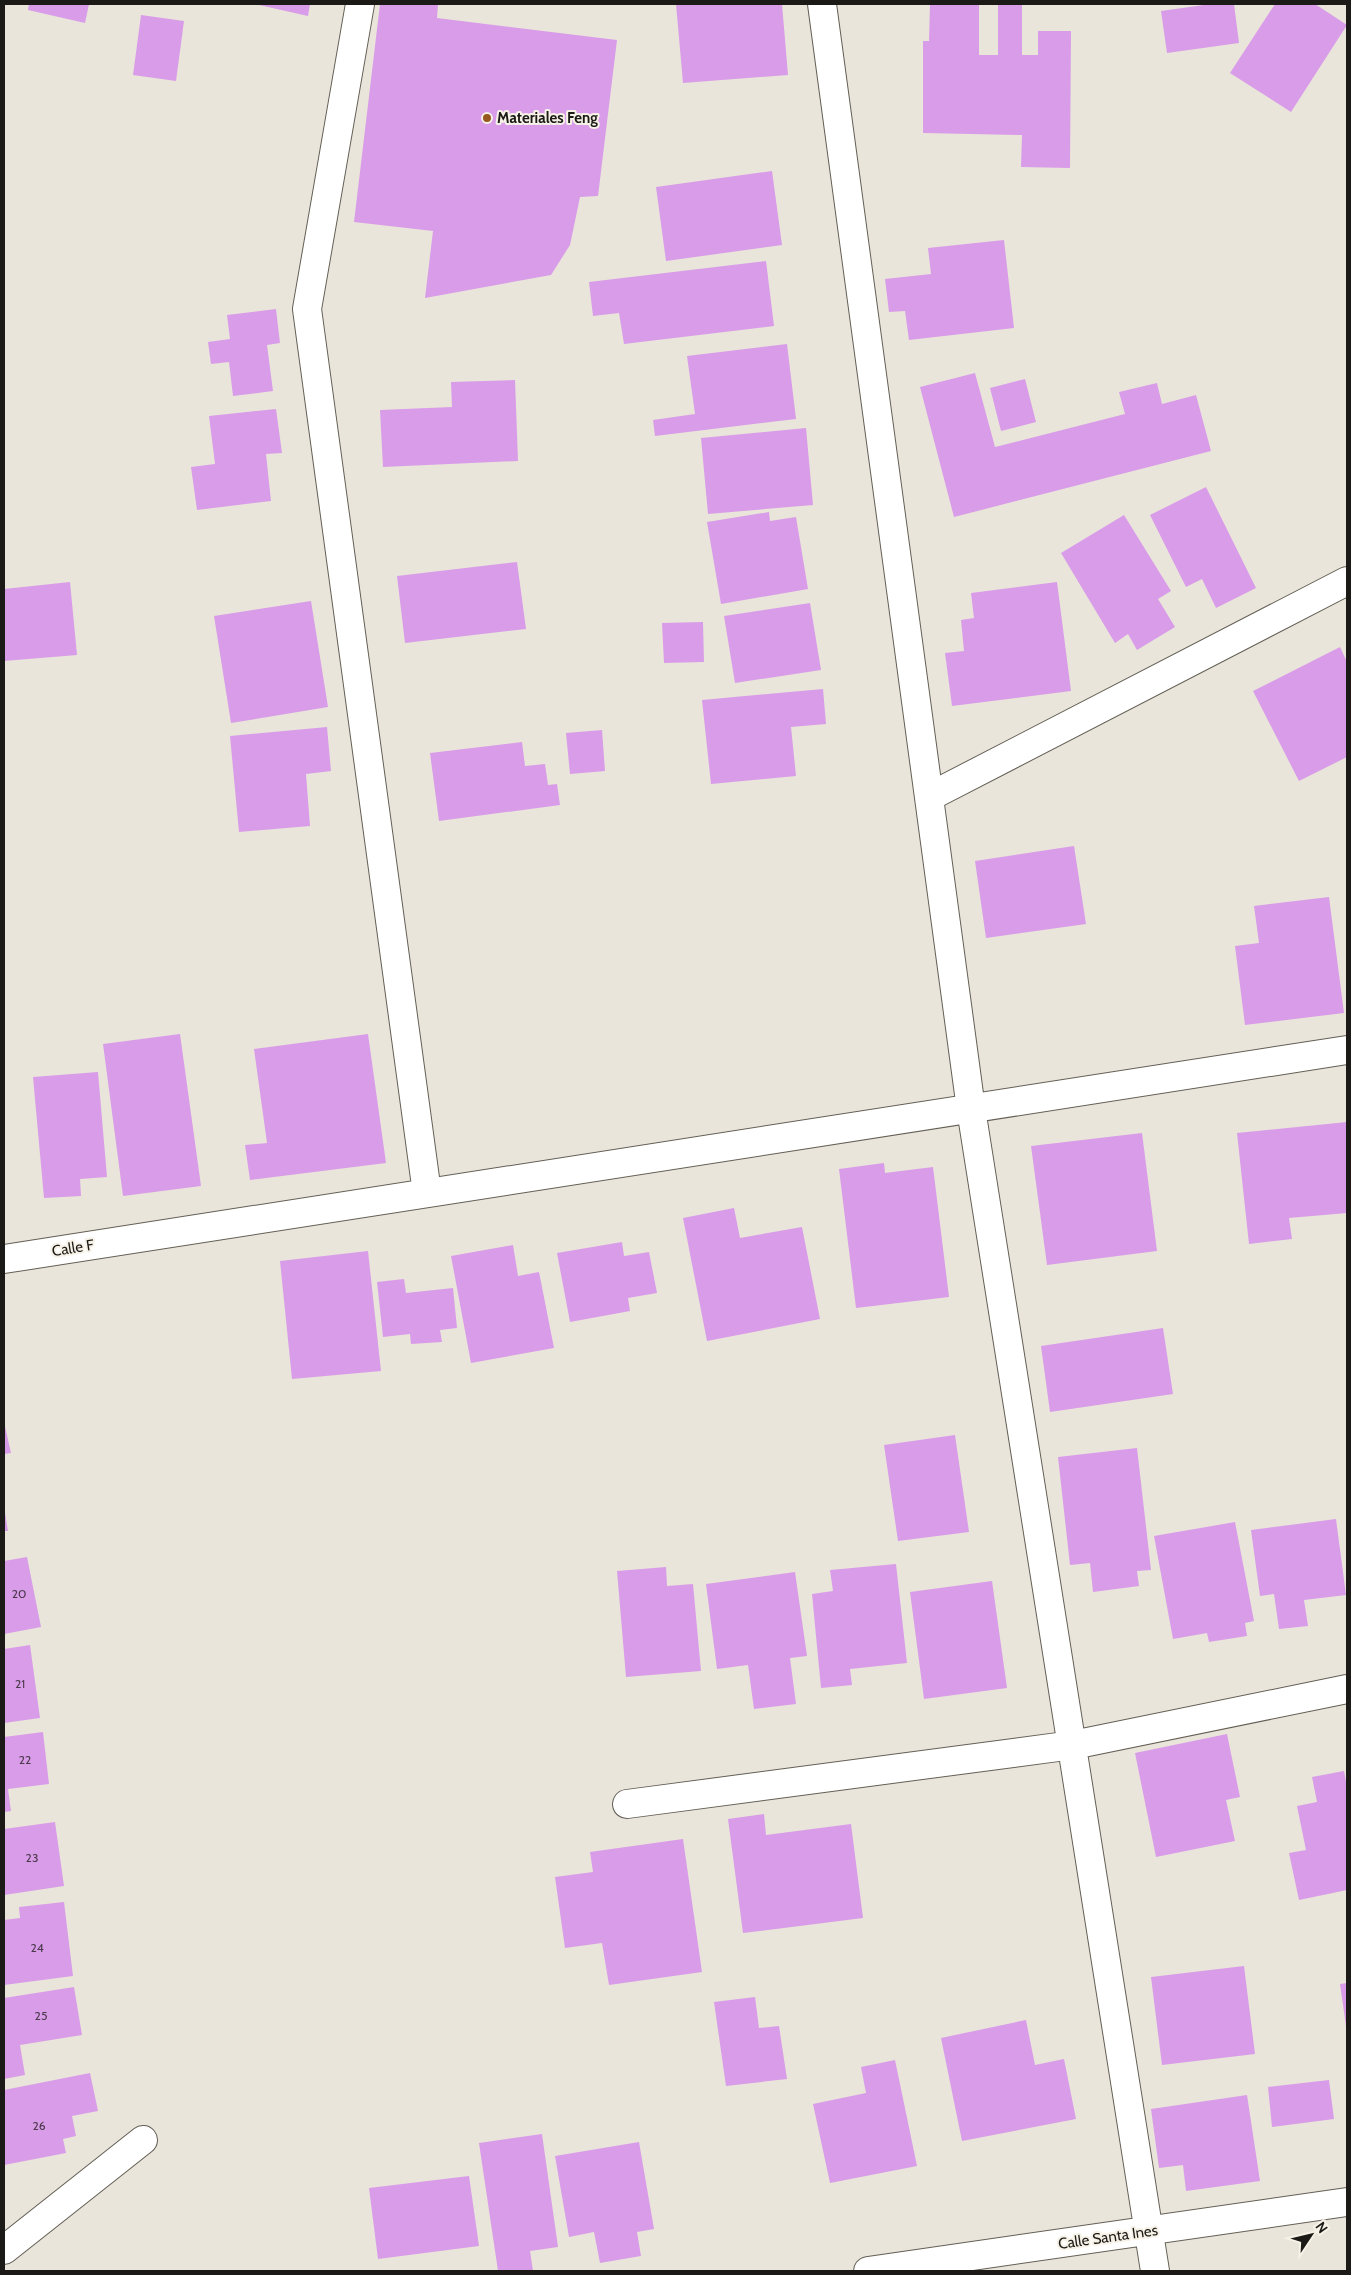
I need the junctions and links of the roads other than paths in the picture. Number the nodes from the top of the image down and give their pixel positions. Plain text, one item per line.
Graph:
1 (360, 4) edge
2 (822, 4) edge
3 (1347, 581) edge
4 (929, 798) junction
5 (1347, 1050) edge
6 (971, 1108) junction
7 (428, 1193) junction
8 (4, 1259) edge
9 (1347, 1689) edge
10 (1073, 1745) junction
11 (627, 1804) dead end
12 (143, 2140) dead end
13 (1347, 2202) edge
14 (1150, 2232) junction
15 (4, 2250) edge
16 (868, 2271) edge
17 (1155, 2271) edge

1 - 7 street
2 - 4 street
3 - 4 street
4 - 6 street
5 - 6 street, Calle F
6 - 7 street, Calle F
6 - 10 street
7 - 8 street, Calle F
9 - 10 street
10 - 11 street
10 - 14 street
12 - 15 street
13 - 14 street, Calle Santa Ines
14 - 16 street, Calle Santa Ines
14 - 17 street

